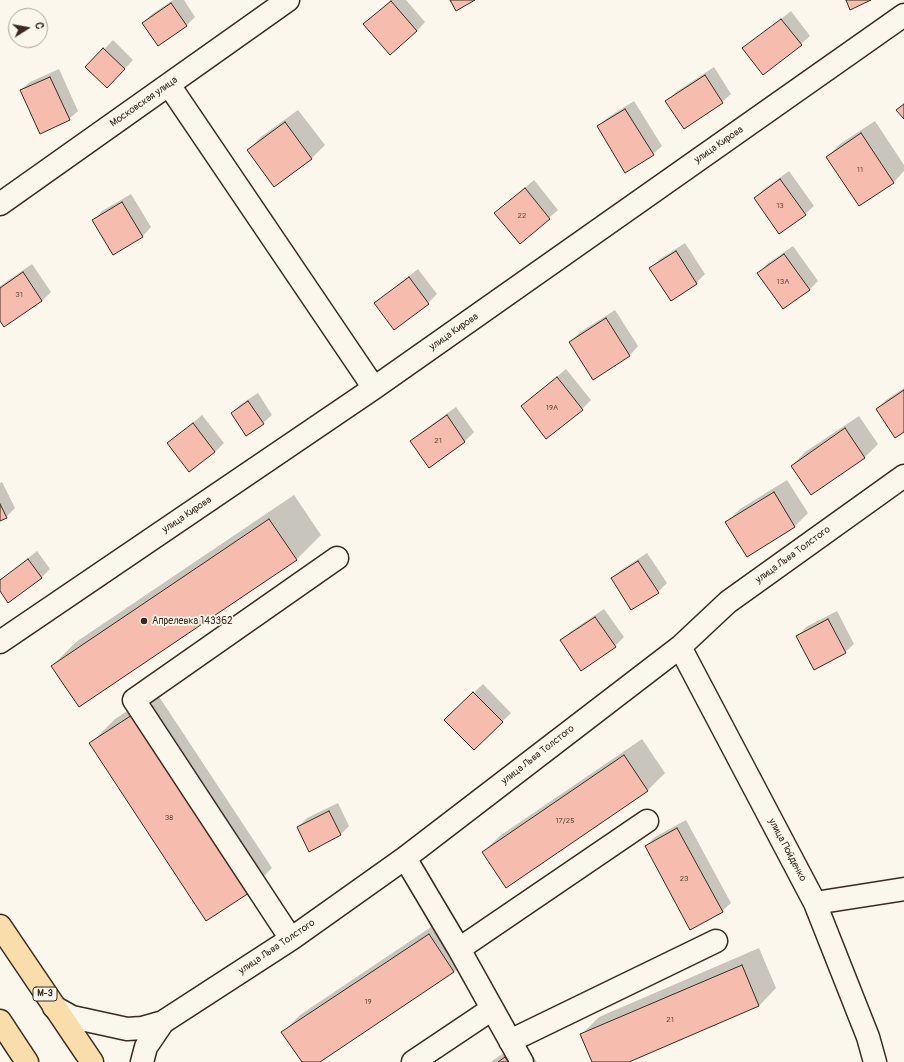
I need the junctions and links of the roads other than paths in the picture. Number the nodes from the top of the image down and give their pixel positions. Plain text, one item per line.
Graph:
1 (288, 0) edge
2 (904, 15) edge
3 (169, 85) junction
4 (0, 204) edge
5 (374, 388) junction
6 (904, 476) edge
7 (337, 558) dead end
8 (0, 642) edge
9 (680, 646) junction
10 (647, 821) dead end
11 (405, 858) junction
12 (904, 889) edge
13 (815, 903) junction
14 (0, 926) edge
15 (291, 939) junction
16 (716, 941) dead end
17 (459, 950) junction
18 (54, 1007) junction
19 (492, 1009) junction
20 (0, 1021) edge
21 (163, 1022) junction
22 (510, 1042) junction
23 (27, 1062) edge
24 (92, 1062) edge
25 (142, 1062) edge
26 (413, 1062) edge
27 (522, 1062) edge
28 (875, 1062) edge

1 - 3 street, Московская улица
2 - 5 street, улица Кирова
3 - 4 street, Московская улица
3 - 5 street
5 - 8 street, улица Кирова
6 - 9 street, улица Льва Толстого
7 - 15 street
9 - 11 street, улица Льва Толстого
9 - 13 street, улица Пойденко
10 - 17 street
11 - 15 street, улица Льва Толстого
11 - 17 street
12 - 13 street
13 - 28 street, улица Пойденко
14 - 18 highway, М-3
15 - 21 street, улица Льва Толстого
16 - 22 street
17 - 19 street
18 - 21 street
18 - 24 highway, М-3
19 - 22 street
19 - 26 street
20 - 23 highway
21 - 25 street
22 - 27 street

